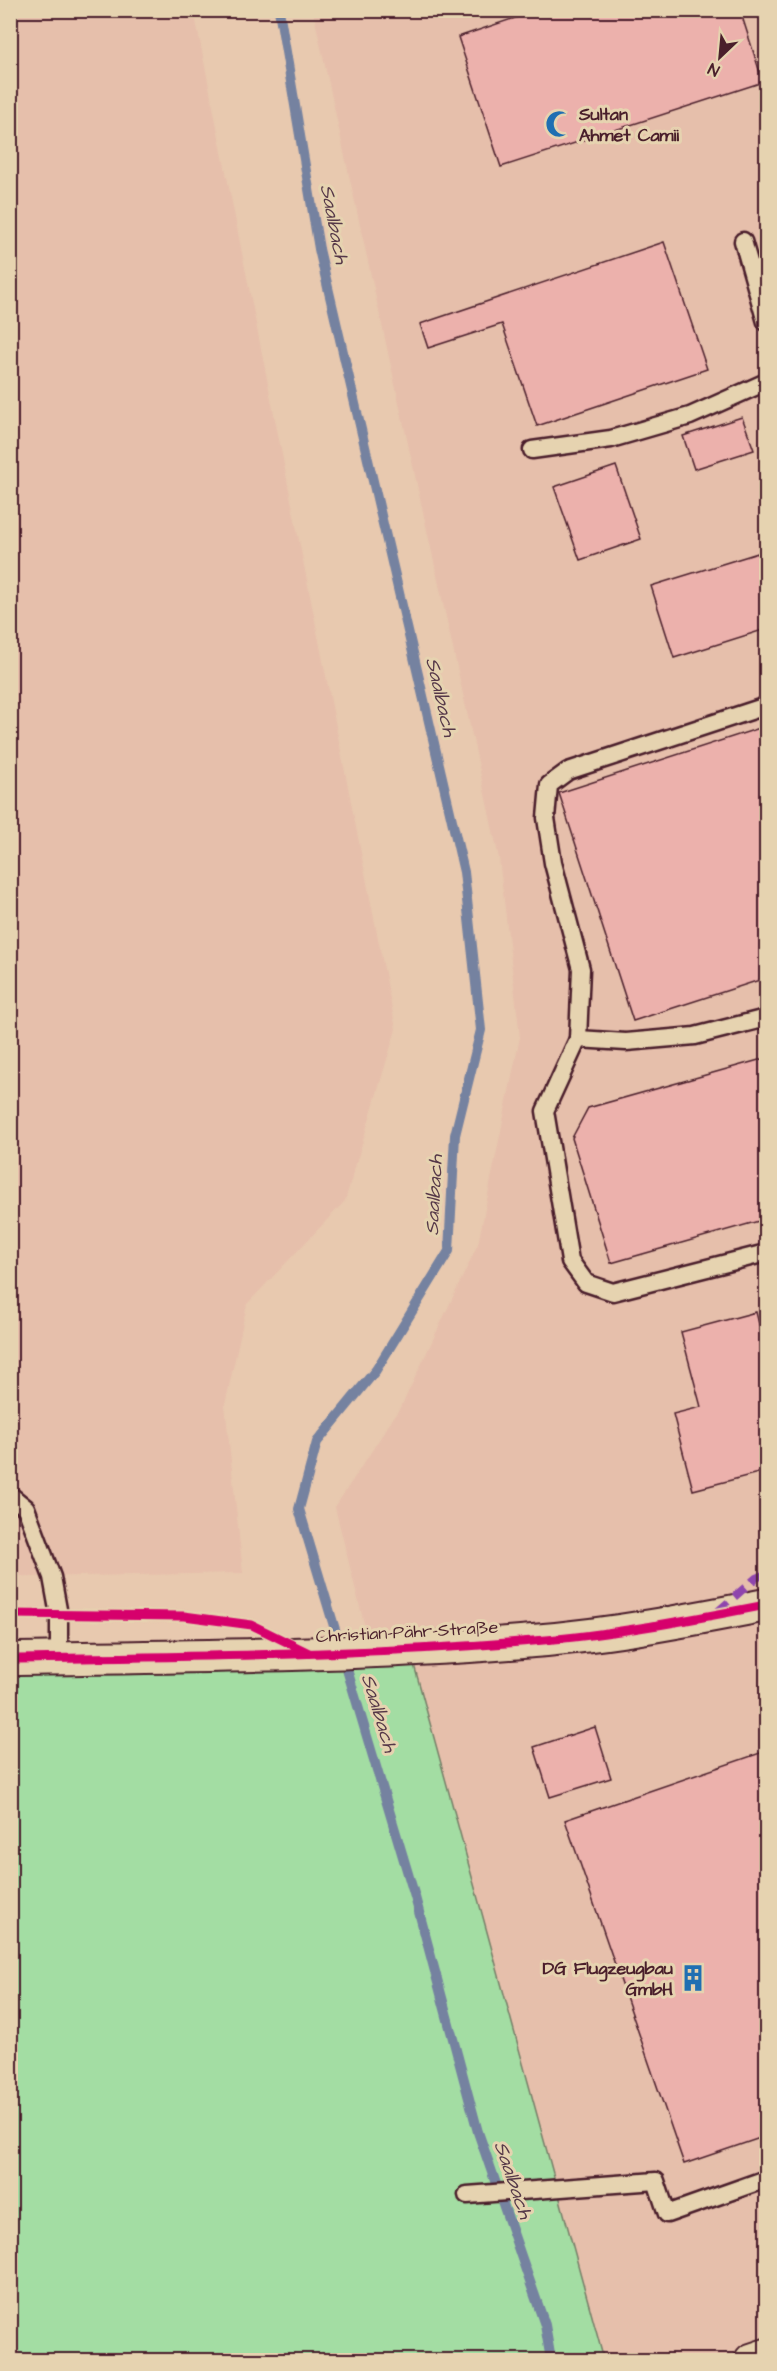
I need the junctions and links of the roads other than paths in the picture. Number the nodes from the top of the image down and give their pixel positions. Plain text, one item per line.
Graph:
1 (743, 241) dead end
2 (766, 322) edge
3 (766, 382) edge
4 (532, 450) dead end
5 (766, 706) edge
6 (766, 1018) edge
7 (578, 1039) junction
8 (766, 1252) edge
9 (10, 1496) edge
10 (766, 1605) edge
11 (59, 1658) junction
12 (10, 1659) edge
13 (766, 2180) edge
14 (467, 2194) dead end
15 (766, 2355) edge
16 (751, 2361) edge

1 - 2 lane
3 - 4 lane
5 - 7 lane
6 - 7 lane
7 - 8 lane
9 - 11 lane
10 - 11 street, Christian-Pähr-Straße
11 - 12 street, Christian-Pähr-Straße
13 - 14 lane
15 - 16 street

